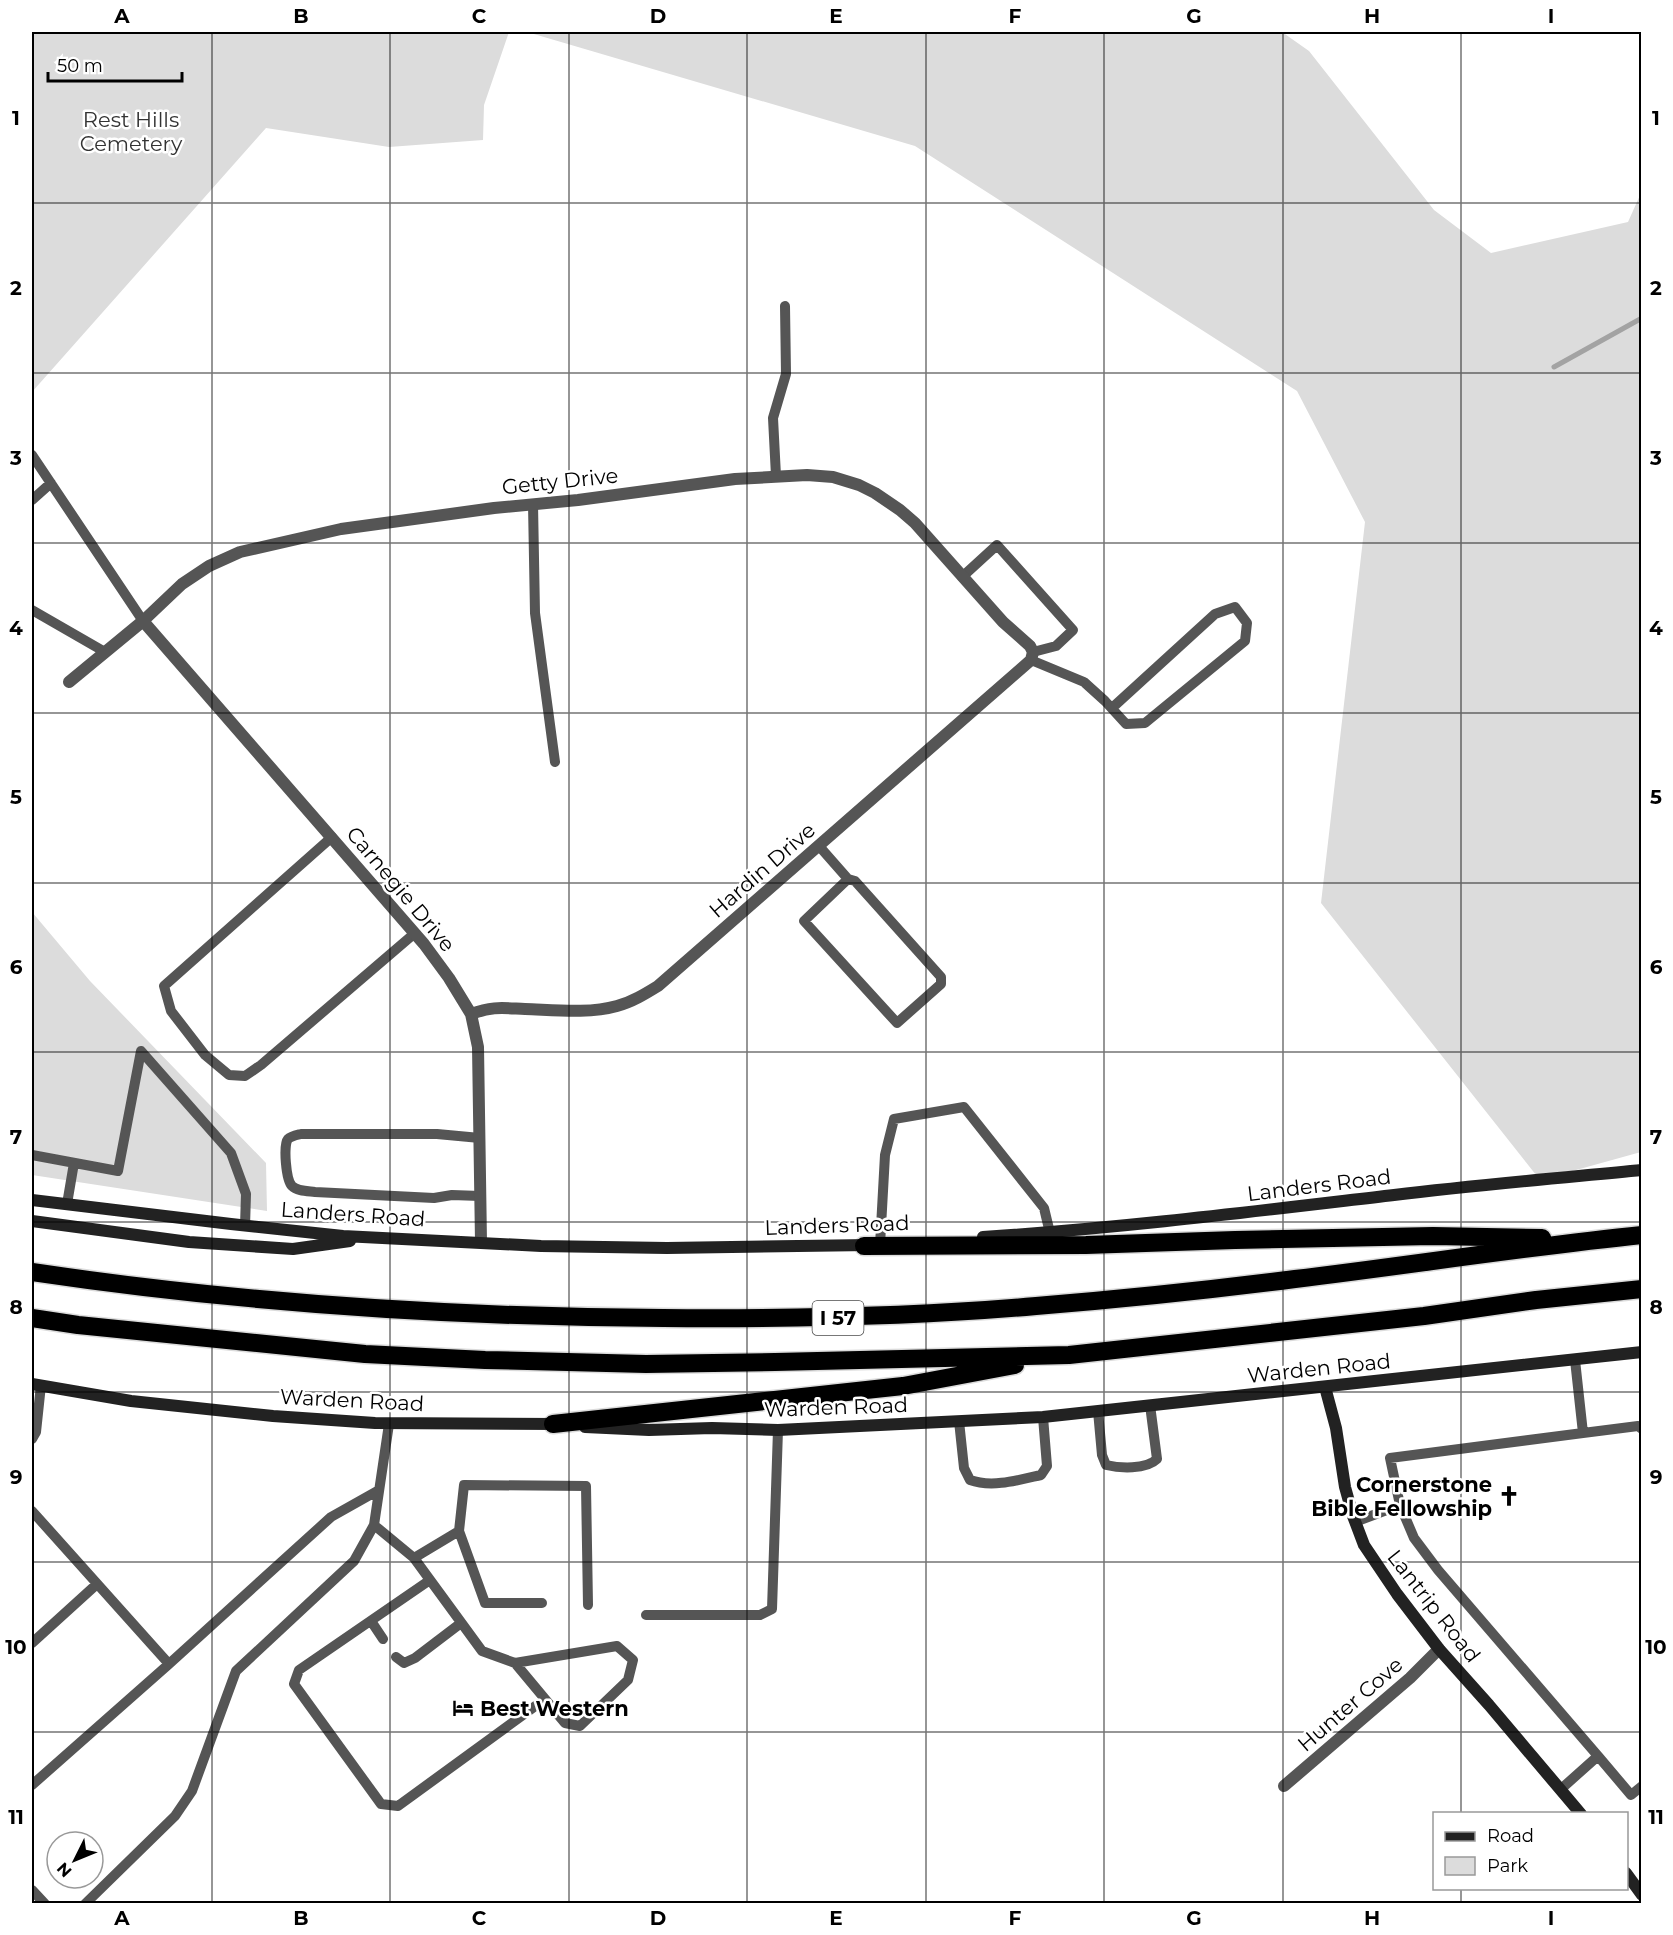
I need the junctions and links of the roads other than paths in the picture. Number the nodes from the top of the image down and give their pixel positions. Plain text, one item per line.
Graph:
1 (785, 306) dead end
2 (32, 454) edge
3 (776, 476) junction
4 (51, 483) junction
5 (32, 500) edge
6 (533, 504) junction
7 (962, 577) junction
8 (32, 610) edge
9 (143, 621) junction
10 (105, 652) junction
11 (1032, 656) junction
12 (69, 682) dead end
13 (1112, 708) junction
14 (555, 762) dead end
15 (332, 837) junction
16 (819, 846) junction
17 (848, 879) junction
18 (415, 933) junction
19 (471, 1014) junction
20 (480, 1137) junction
21 (32, 1155) edge
22 (74, 1163) junction
23 (1641, 1170) edge
24 (480, 1196) junction
25 (32, 1200) edge
26 (67, 1204) junction
27 (32, 1221) edge
28 (245, 1226) junction
29 (1050, 1233) junction
30 (1641, 1235) edge
31 (378, 1237) junction
32 (1600, 1239) junction
33 (481, 1242) junction
34 (872, 1245) junction
35 (32, 1272) edge
36 (1641, 1289) edge
37 (32, 1318) edge
38 (1641, 1352) edge
39 (1069, 1355) junction
40 (1575, 1360) junction
41 (36, 1384) edge
42 (1325, 1387) junction
43 (1150, 1405) junction
44 (1098, 1411) junction
45 (1043, 1417) junction
46 (959, 1421) junction
47 (389, 1424) junction
48 (553, 1424) junction
49 (1641, 1429) edge
50 (778, 1430) junction
51 (1583, 1433) junction
52 (32, 1439) edge
53 (379, 1490) junction
54 (1400, 1506) junction
55 (32, 1512) edge
56 (1355, 1522) junction
57 (374, 1526) junction
58 (459, 1531) junction
59 (414, 1558) junction
60 (430, 1580) junction
61 (97, 1584) junction
62 (542, 1603) dead end
63 (588, 1605) dead end
64 (646, 1615) dead end
65 (371, 1621) junction
66 (461, 1623) junction
67 (383, 1639) dead end
68 (32, 1643) edge
69 (1439, 1649) junction
70 (396, 1657) dead end
71 (515, 1663) junction
72 (169, 1664) junction
73 (545, 1699) junction
74 (1598, 1756) junction
75 (32, 1785) edge
76 (1284, 1786) dead end
77 (1641, 1786) edge
78 (1561, 1789) junction
79 (1579, 1812) edge
80 (1628, 1876) edge
81 (32, 1890) edge
82 (1641, 1895) edge
83 (45, 1904) edge
84 (85, 1904) edge

1 - 3 lane
2 - 4 lane
3 - 6 street, Getty Drive
3 - 7 street, Getty Drive
4 - 5 lane
4 - 9 lane
6 - 9 street, Getty Drive
6 - 14 lane
7 - 11 street, Getty Drive
7 - 11 lane
8 - 10 lane
9 - 10 street, Getty Drive
9 - 15 street, Carnegie Drive
10 - 12 street, Getty Drive
11 - 13 lane
11 - 16 street, Hardin Drive
13 - 13 lane
15 - 18 street, Carnegie Drive
15 - 18 lane
16 - 17 lane
16 - 19 street, Hardin Drive
17 - 17 lane
18 - 19 street, Carnegie Drive
19 - 20 street, Carnegie Drive
20 - 24 street, Carnegie Drive
20 - 24 lane
21 - 22 lane
22 - 26 lane
22 - 28 lane
23 - 29 main road, Landers Road
24 - 33 street, Carnegie Drive
25 - 26 main road, Landers Road
26 - 28 main road, Landers Road
27 - 31 main road
28 - 31 main road, Landers Road
29 - 34 main road, Landers Road
29 - 34 lane
30 - 32 highway, I 57
31 - 33 main road, Landers Road
32 - 34 highway
32 - 35 highway, I 57
33 - 34 main road, Landers Road
36 - 39 highway, I 57
37 - 39 highway, I 57
38 - 40 main road, Warden Road
39 - 48 highway
40 - 42 main road, Warden Road
40 - 51 lane
41 - 47 main road, Warden Road
41 - 52 lane
42 - 43 main road, Warden Road
42 - 56 main road, Lantrip Road
43 - 44 main road, Warden Road
43 - 44 lane
44 - 45 main road, Warden Road
45 - 46 main road, Warden Road
45 - 46 lane
46 - 50 main road, Warden Road
47 - 48 main road, Warden Road
47 - 53 lane
48 - 50 main road, Warden Road
49 - 51 lane
50 - 64 lane
51 - 54 lane
53 - 57 lane
53 - 72 lane
54 - 56 lane
54 - 74 lane
55 - 61 lane
56 - 69 main road, Lantrip Road
57 - 59 lane
57 - 84 lane
58 - 59 lane
58 - 62 lane
58 - 63 lane
59 - 60 lane
60 - 65 lane
60 - 66 lane
61 - 68 lane
61 - 72 lane
65 - 67 lane
65 - 73 lane
66 - 70 lane
66 - 71 lane
69 - 76 street, Hunter Cove
69 - 78 main road, Lantrip Road
71 - 73 lane
71 - 73 lane
72 - 75 lane
74 - 77 lane
74 - 78 lane
78 - 79 main road, Lantrip Road
80 - 82 main road
81 - 83 lane

